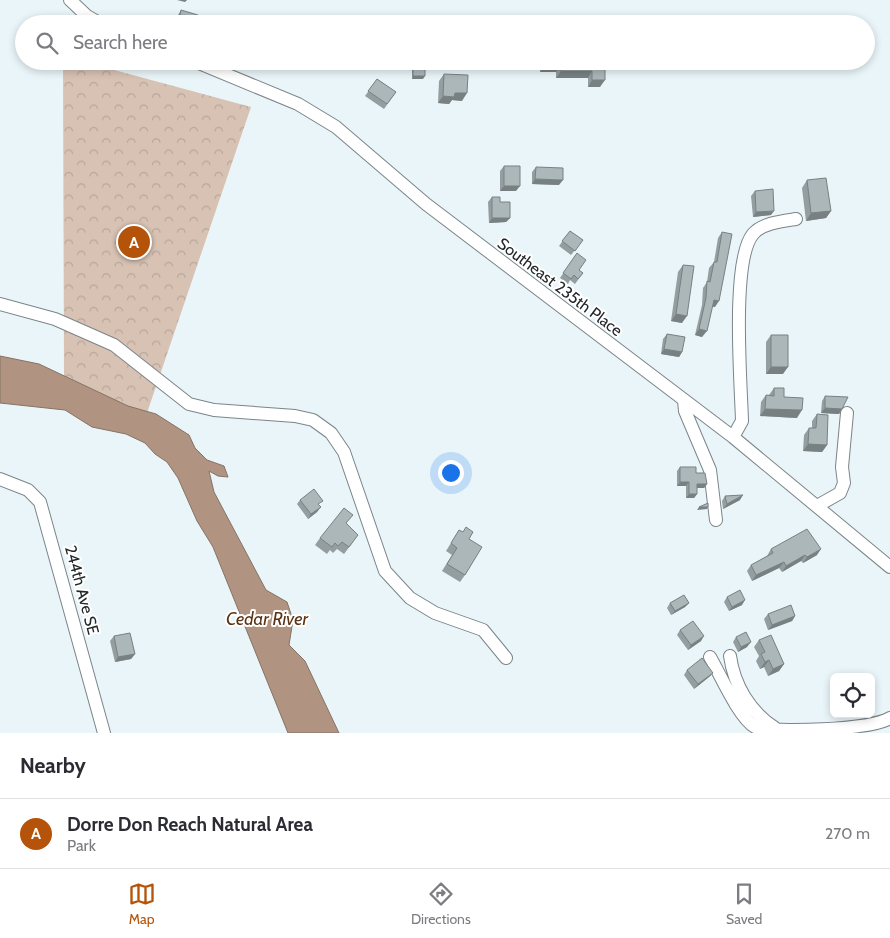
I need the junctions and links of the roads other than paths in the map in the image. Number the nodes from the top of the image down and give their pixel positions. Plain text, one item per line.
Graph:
1 (75, 5) edge
2 (89, 15) edge
3 (216, 70) edge
4 (796, 219) dead end
5 (0, 304) edge
6 (684, 401) junction
7 (847, 413) dead end
8 (733, 437) junction
9 (0, 479) edge
10 (817, 506) junction
11 (716, 520) dead end
12 (890, 567) edge
13 (730, 656) dead end
14 (710, 657) dead end
15 (506, 658) dead end
16 (890, 718) edge
17 (864, 730) edge
18 (779, 732) edge
19 (104, 733) edge

1 - 2 street
3 - 6 street, Southeast 235th Place
4 - 8 street
5 - 15 street
6 - 8 street, Southeast 235th Place
6 - 11 street
7 - 10 street
8 - 10 street, Southeast 235th Place
9 - 19 street, 244th Ave SE
10 - 12 street, Southeast 235th Place
13 - 18 street
14 - 18 street
16 - 17 street
17 - 18 street

